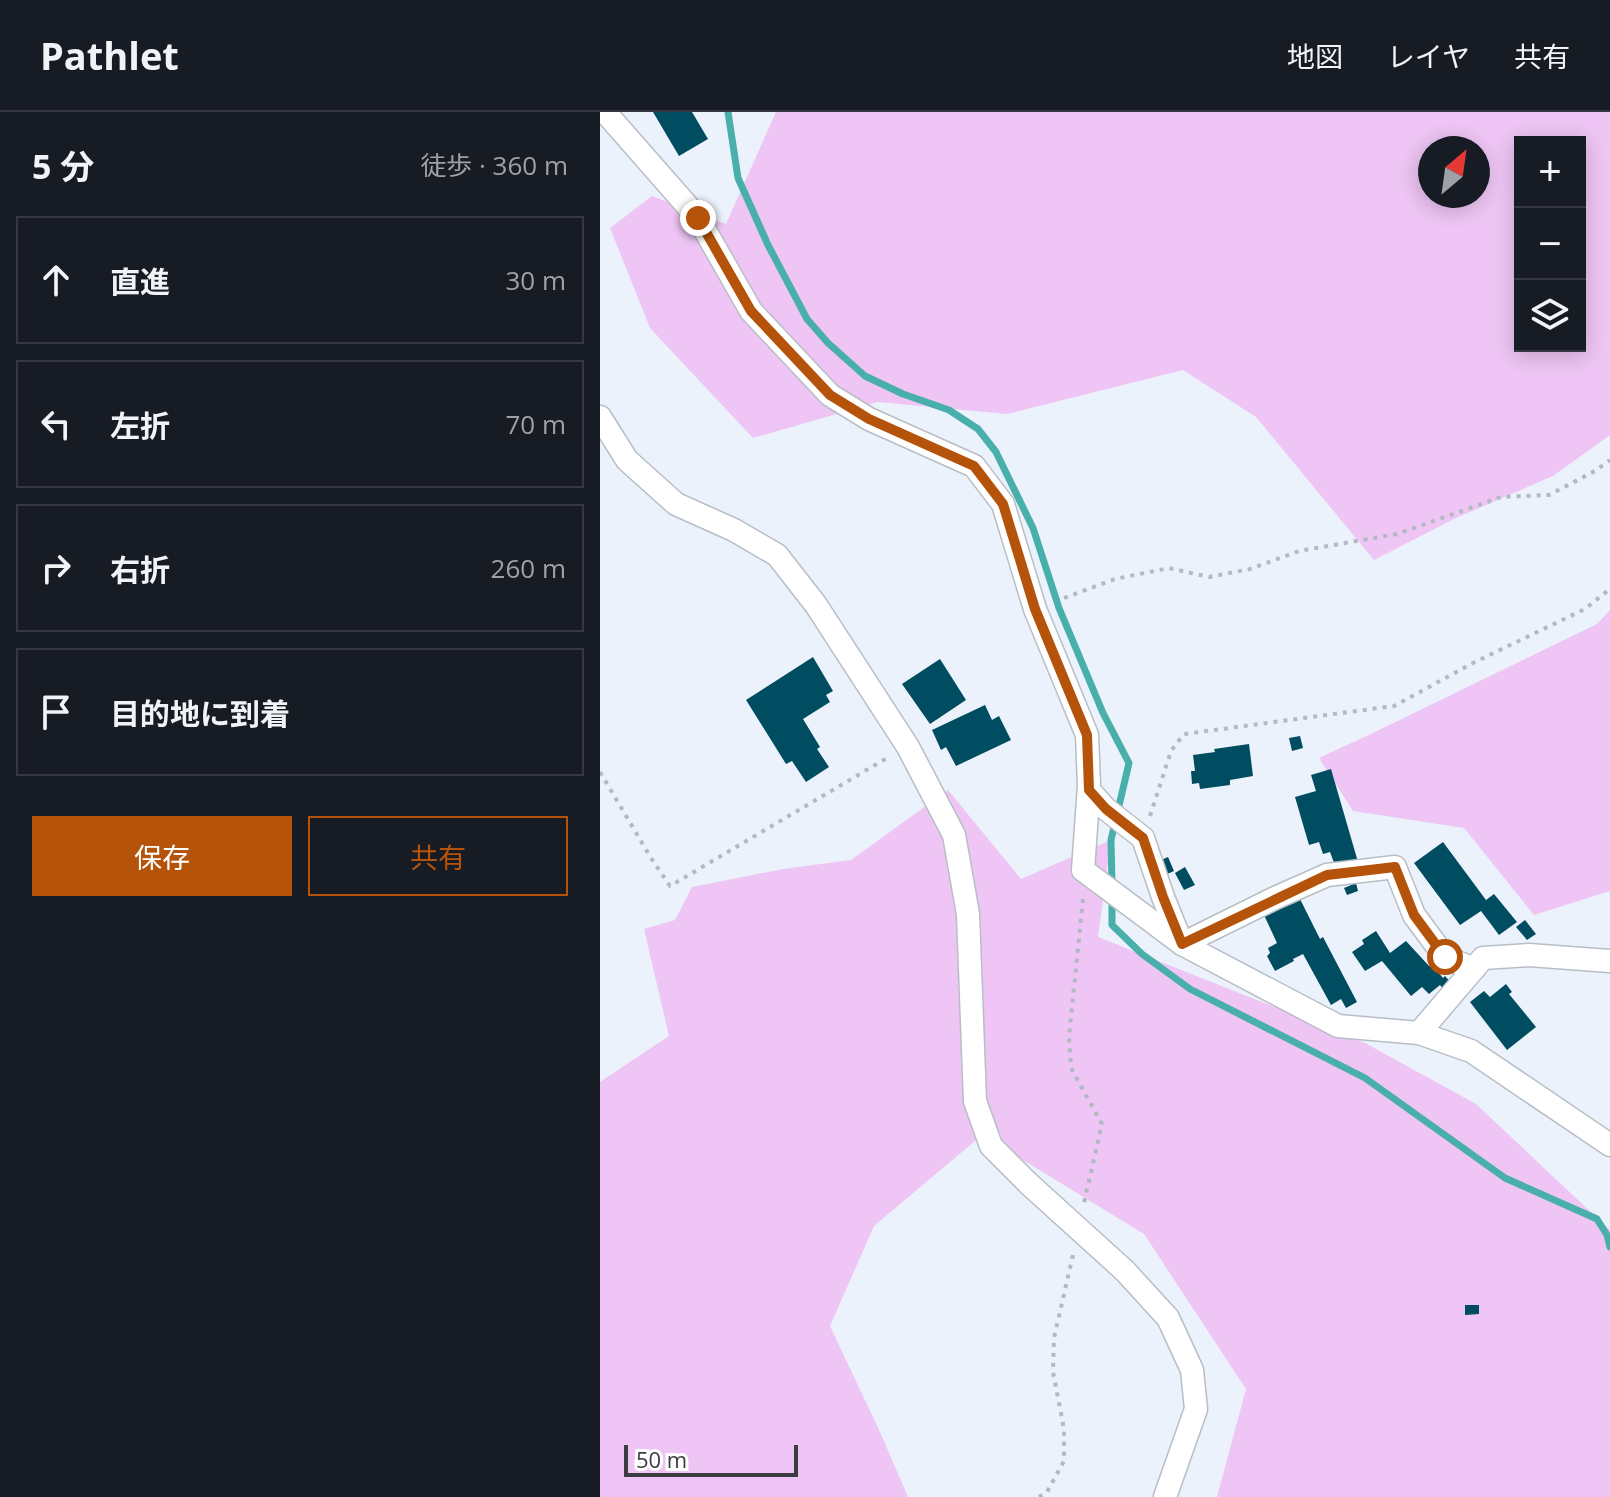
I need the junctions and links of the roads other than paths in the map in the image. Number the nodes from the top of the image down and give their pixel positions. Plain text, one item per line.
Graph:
1 (605, 112) edge
2 (600, 417) edge
3 (1089, 790) junction
4 (1182, 944) junction
5 (1610, 961) edge
6 (1474, 969) junction
7 (1419, 1033) junction
8 (1610, 1145) edge
9 (1165, 1497) edge

1 - 3 street
2 - 9 street, bridge
3 - 4 street
3 - 4 street
4 - 6 street
4 - 7 street
5 - 6 street
6 - 7 street
7 - 8 street

